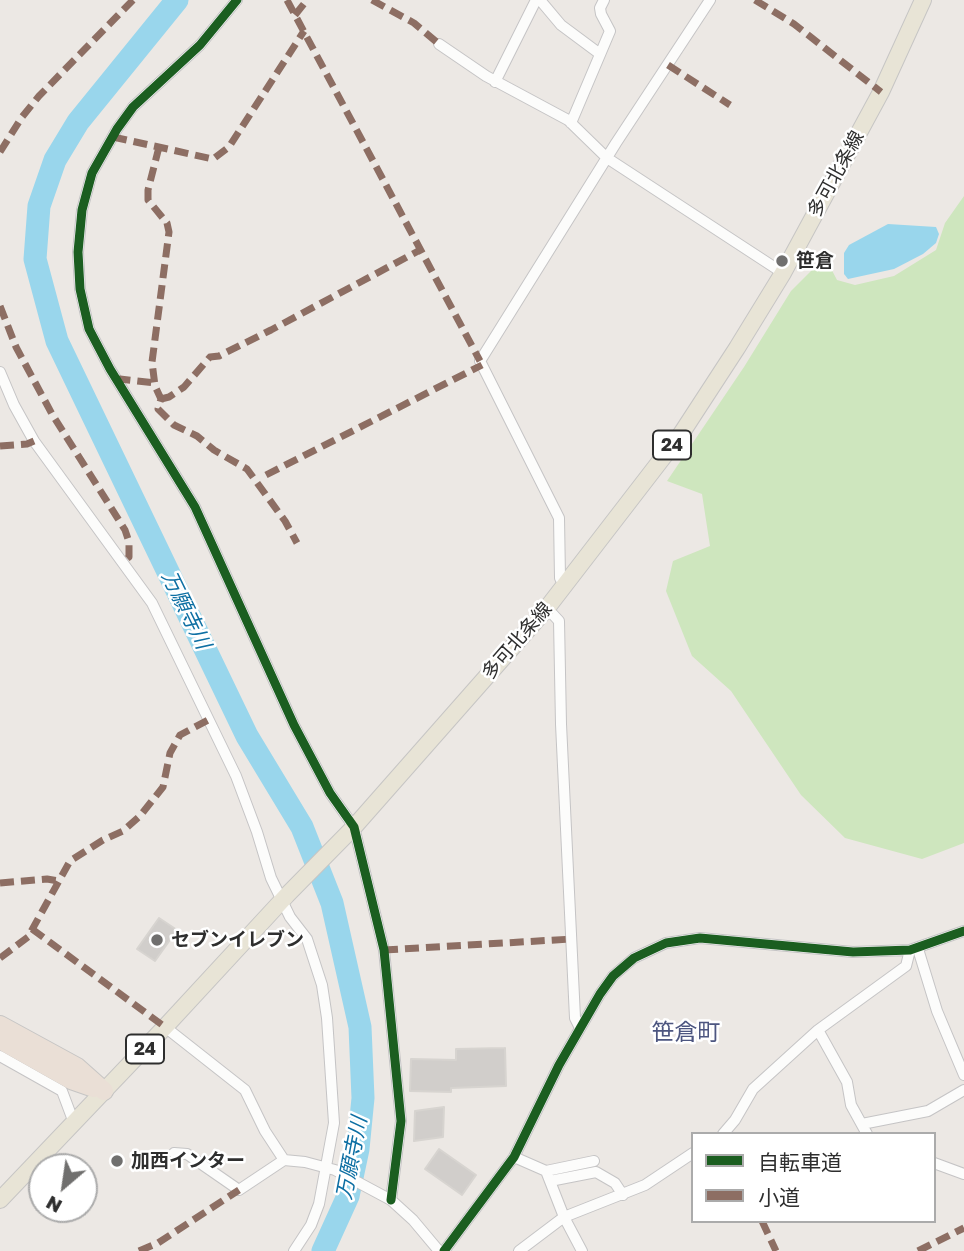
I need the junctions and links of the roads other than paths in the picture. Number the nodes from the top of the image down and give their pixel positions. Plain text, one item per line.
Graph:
1 (237, 0) edge
2 (538, 0) edge
3 (604, 0) edge
4 (710, 0) edge
5 (922, 0) edge
6 (439, 44) dead end
7 (600, 54) junction
8 (495, 82) junction
9 (571, 123) junction
10 (607, 158) junction
11 (783, 273) junction
12 (0, 372) edge
13 (564, 584) junction
14 (547, 608) junction
15 (349, 832) junction
16 (284, 898) junction
17 (964, 931) edge
18 (914, 949) junction
19 (0, 1025) edge
20 (165, 1027) junction
21 (580, 1028) junction
22 (818, 1030) junction
23 (0, 1040) edge
24 (0, 1056) edge
25 (964, 1076) edge
26 (964, 1090) edge
27 (104, 1091) junction
28 (74, 1123) junction
29 (865, 1129) edge
30 (725, 1132) edge
31 (174, 1153) dead end
32 (691, 1154) edge
33 (514, 1157) junction
34 (284, 1160) junction
35 (594, 1161) dead end
36 (936, 1164) edge
37 (331, 1169) junction
38 (964, 1174) edge
39 (548, 1176) junction
40 (623, 1195) junction
41 (0, 1200) edge
42 (391, 1200) junction
43 (564, 1217) junction
44 (294, 1251) edge
45 (441, 1251) edge
46 (519, 1251) edge
47 (582, 1251) edge

1 - 15 street
2 - 7 street
2 - 8 street
3 - 7 street
4 - 10 street
5 - 11 main road, 多可北条線 / 24
6 - 8 street
7 - 9 street
8 - 9 street
9 - 10 street
10 - 11 street
10 - 13 street
11 - 13 main road, 多可北条線 / 24
12 - 16 street
13 - 14 main road, 多可北条線 / 24
14 - 15 main road, 多可北条線 / 24
14 - 21 street
15 - 16 main road, 多可北条線 / 24
15 - 42 street
16 - 20 main road, 多可北条線 / 24
16 - 37 street
17 - 18 street
18 - 21 street
18 - 22 street
18 - 25 street
19 - 27 highway
20 - 27 main road, 多可北条線 / 24
20 - 34 street
21 - 33 street
22 - 29 street
22 - 30 street
23 - 27 highway
24 - 28 street
26 - 29 street
27 - 28 main road, 多可北条線 / 24
28 - 41 main road, 多可北条線 / 24
31 - 34 street
32 - 40 street
33 - 39 street
33 - 45 street
34 - 37 street
35 - 39 street
36 - 38 street
37 - 42 street
37 - 44 street
39 - 40 street
39 - 43 street
40 - 43 street
42 - 45 street
43 - 46 street
43 - 47 street

